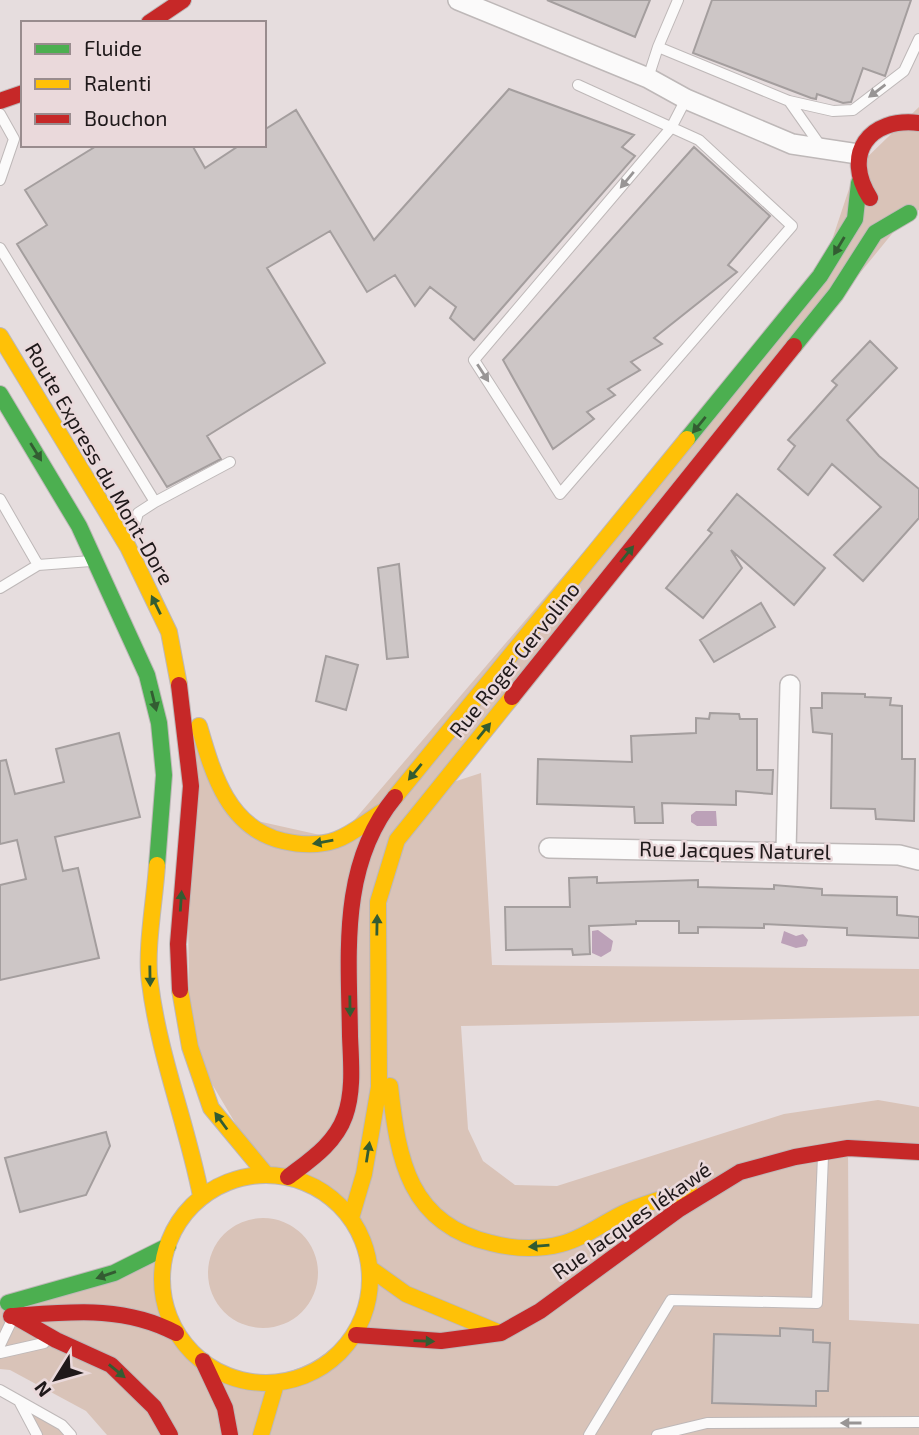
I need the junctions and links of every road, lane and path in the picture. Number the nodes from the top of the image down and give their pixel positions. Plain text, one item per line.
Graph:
1 (183, 0) edge
2 (458, 0) edge
3 (678, 0) edge
4 (152, 21) edge
5 (919, 39) edge
6 (658, 47) junction
7 (648, 78) junction
8 (578, 85) dead end
9 (21, 94) edge
10 (685, 99) junction
11 (0, 101) edge
12 (789, 101) junction
13 (0, 114) edge
14 (916, 117) edge
15 (671, 128) junction
16 (823, 149) junction
17 (858, 154) junction
18 (0, 180) edge
19 (859, 183) junction
20 (914, 211) edge
21 (0, 248) edge
22 (0, 337) edge
23 (0, 394) edge
24 (229, 461) dead end
25 (0, 499) edge
26 (155, 502) junction
27 (128, 547) junction
28 (95, 561) junction
29 (38, 565) junction
30 (0, 588) edge
31 (169, 632) junction
32 (790, 685) dead end
33 (383, 811) junction
34 (549, 848) dead end
35 (786, 851) junction
36 (919, 860) edge
37 (380, 975) junction
38 (823, 1152) junction
39 (919, 1152) edge
40 (265, 1172) junction
41 (740, 1172) junction
42 (288, 1177) junction
43 (201, 1196) junction
44 (351, 1218) junction
45 (168, 1246) junction
46 (371, 1269) junction
47 (0, 1305) edge
48 (7, 1317) edge
49 (176, 1333) junction
50 (501, 1334) junction
51 (356, 1335) junction
52 (56, 1340) junction
53 (0, 1345) edge
54 (0, 1353) edge
55 (203, 1361) junction
56 (276, 1384) junction
57 (0, 1390) edge
58 (19, 1400) junction
59 (919, 1422) edge
60 (37, 1435) edge
61 (71, 1435) edge
62 (170, 1435) edge
63 (230, 1435) edge
64 (261, 1435) edge
65 (589, 1435) edge
66 (657, 1435) edge

1 - 4 main road
2 - 7 street
3 - 6 lane
5 -> 12 lane
6 - 7 lane
6 - 12 lane
7 - 10 street
8 - 15 lane
9 - 11 main road
10 - 15 lane
10 - 16 street
12 - 16 lane
13 - 18 lane
14 - 17 main road
15 -> 15 lane
16 - 17 street
17 - 19 main road, Rue Roger Gervolino
19 - 20 main road
19 -> 33 main road, Rue Roger Gervolino
37 -> 20 main road, Rue Roger Gervolino
21 - 26 lane
22 - 27 main road, Route Express du Mont-Dore
23 -> 28 main road
24 - 26 lane
25 - 29 lane
26 - 27 lane
31 -> 27 main road, Route Express du Mont-Dore
28 - 29 lane
28 -> 43 main road
29 - 30 lane
33 -> 31 main road
40 -> 31 main road, Route Express du Mont-Dore
32 - 35 street
33 -> 42 main road, Rue Roger Gervolino
34 - 35 street, Rue Jacques Naturel
35 - 36 street, Rue Jacques Naturel
41 -> 37 main road
44 -> 37 main road, Rue Roger Gervolino
38 - 39 main road, Rue Jacques Iékawé
38 - 41 main road, Rue Jacques Iékawé
38 - 65 lane
40 - 42 main road
40 - 43 main road
41 - 50 main road, Rue Jacques Iékawé
42 - 44 main road
43 - 45 main road
44 - 46 main road
45 -> 47 main road
45 - 49 main road
46 - 50 main road
46 - 51 main road
48 - 49 main road
48 - 52 main road
48 - 53 lane
49 - 55 main road
51 -> 50 main road, Rue Jacques Iékawé
51 - 56 main road
52 - 54 lane
52 -> 62 main road
55 - 56 main road
55 - 63 main road
56 - 64 main road
57 - 58 lane
58 - 60 lane
58 - 61 lane
59 -> 66 lane

